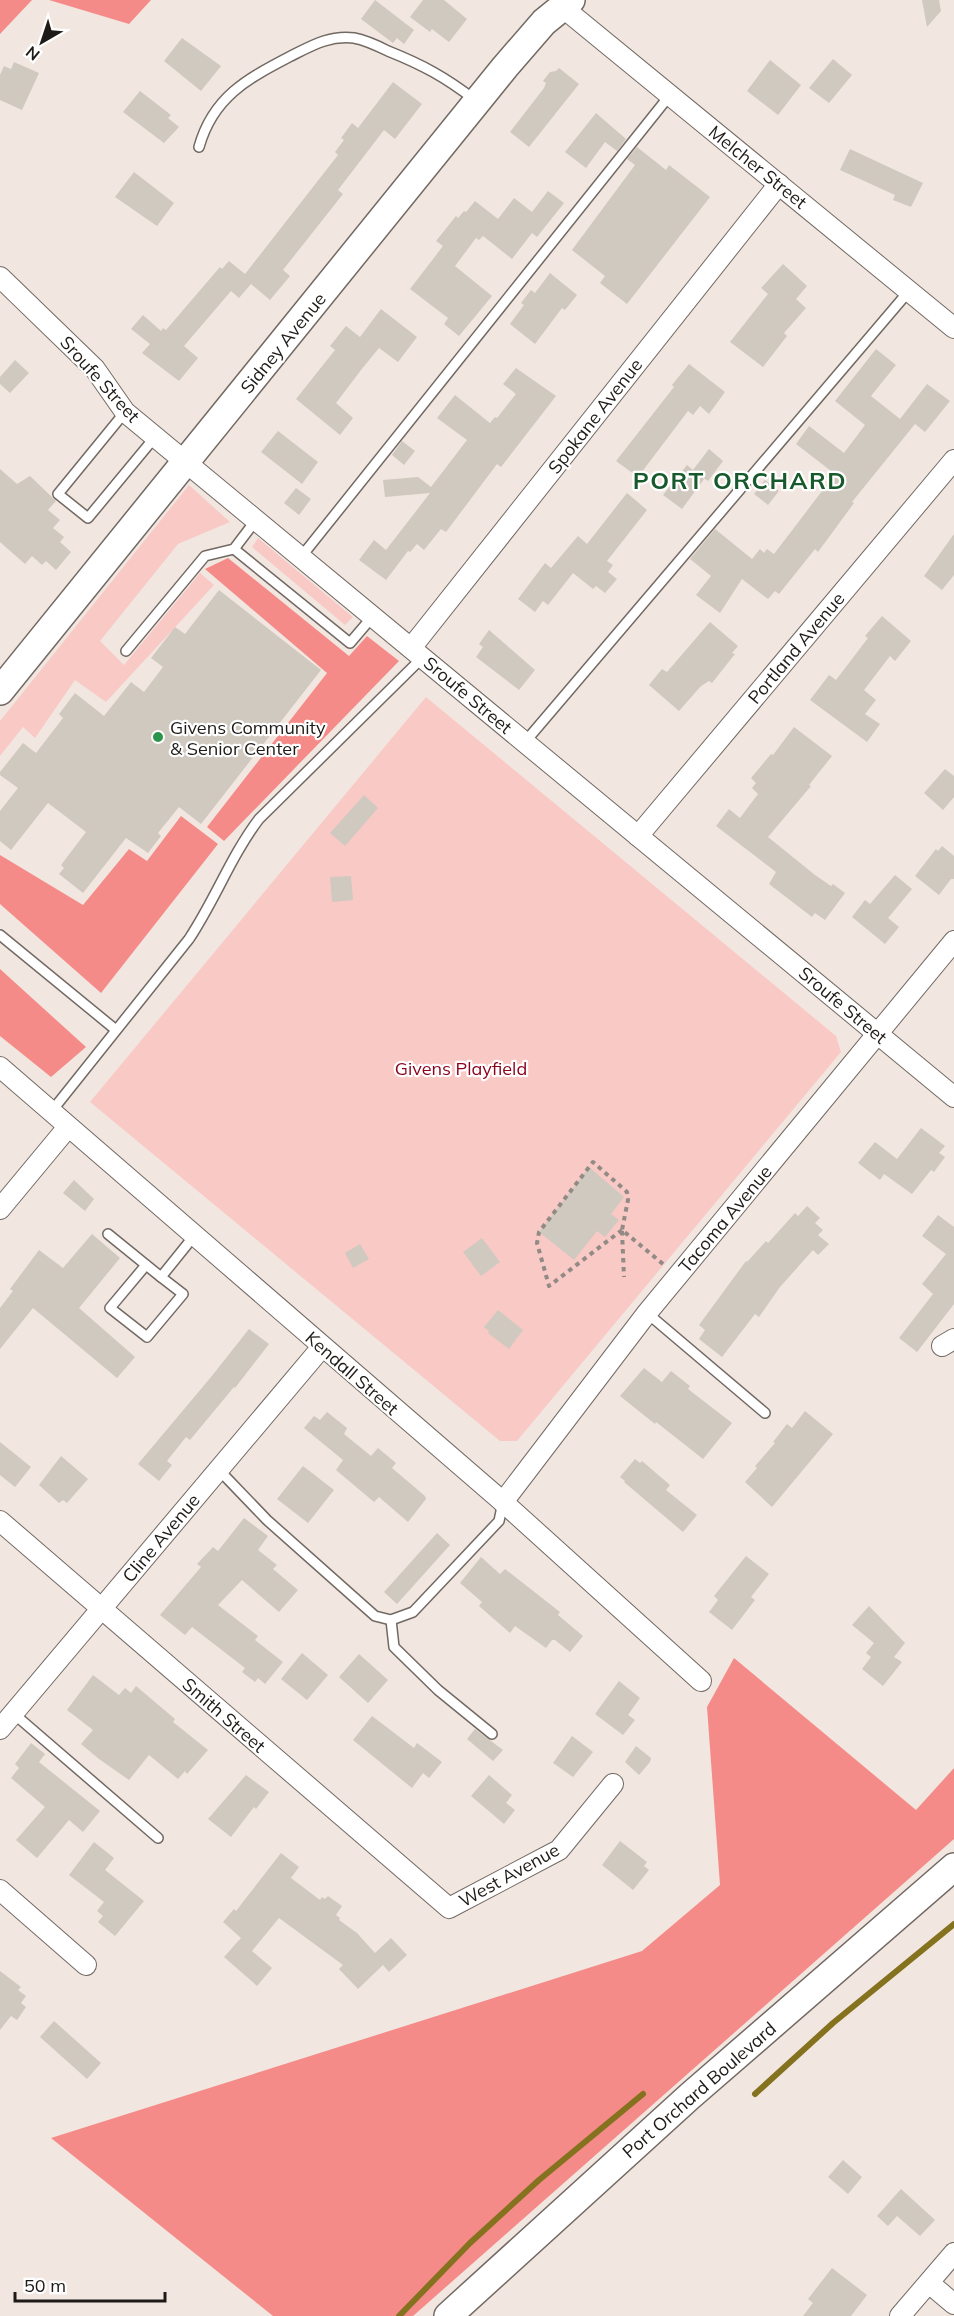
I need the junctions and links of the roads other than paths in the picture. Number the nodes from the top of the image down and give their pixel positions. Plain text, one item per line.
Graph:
1 (566, 3) edge
2 (670, 95) junction
3 (477, 101) junction
4 (200, 147) dead end
5 (778, 184) junction
6 (0, 277) edge
7 (909, 291) junction
8 (954, 328) edge
9 (125, 412) junction
10 (155, 436) junction
11 (954, 460) edge
12 (187, 462) junction
13 (256, 520) junction
14 (234, 549) junction
15 (301, 557) junction
16 (373, 616) junction
17 (126, 651) dead end
18 (417, 653) junction
19 (0, 691) edge
20 (525, 742) junction
21 (638, 836) junction
22 (0, 935) edge
23 (954, 941) edge
24 (116, 1030) junction
25 (878, 1034) junction
26 (0, 1067) edge
27 (954, 1097) edge
28 (51, 1112) junction
29 (68, 1127) junction
30 (0, 1209) edge
31 (108, 1234) dead end
32 (194, 1236) junction
33 (146, 1265) junction
34 (161, 1278) junction
35 (647, 1313) junction
36 (322, 1347) junction
37 (765, 1413) dead end
38 (219, 1470) junction
39 (503, 1502) junction
40 (0, 1521) edge
41 (101, 1609) junction
42 (391, 1620) junction
43 (701, 1681) dead end
44 (13, 1713) junction
45 (0, 1729) edge
46 (492, 1734) dead end
47 (613, 1784) dead end
48 (158, 1838) dead end
49 (954, 1867) edge
50 (0, 1890) edge
51 (449, 1908) joint
52 (86, 1965) dead end
53 (954, 2253) edge
54 (929, 2283) junction
55 (954, 2304) edge
56 (448, 2316) edge
57 (900, 2316) edge

1 - 2 street, Melcher Street
1 - 3 main road, Sidney Avenue
2 - 5 street, Melcher Street
2 - 15 lane
3 - 4 lane
3 - 12 main road, Sidney Avenue
5 - 7 street, Melcher Street
5 - 18 street, Spokane Avenue
6 - 9 street, Sroufe Street
7 - 8 street, Melcher Street
7 - 20 lane
9 - 10 street, Sroufe Street
9 - 10 lane
10 - 12 street, Sroufe Street
11 - 21 street, Portland Avenue
12 - 13 street, Sroufe Street
12 - 19 main road, Sidney Avenue
13 - 14 lane
13 - 15 street, Sroufe Street
14 - 16 lane
14 - 17 lane
15 - 16 street, Sroufe Street
16 - 18 street, Sroufe Street
18 - 20 street, Sroufe Street
18 - 24 lane
20 - 21 street, Sroufe Street
21 - 25 street, Sroufe Street
22 - 24 lane
23 - 25 street, Tacoma Avenue
24 - 28 lane
25 - 27 street, Sroufe Street
25 - 35 street, Tacoma Avenue
26 - 28 street, Kendall Street
28 - 29 street, Kendall Street
29 - 30 street
29 - 32 street, Kendall Street
31 - 33 lane
32 - 34 lane
32 - 36 street, Kendall Street
33 - 34 lane
33 - 34 lane
35 - 37 lane
35 - 39 street, Tacoma Avenue
36 - 38 street, Cline Avenue
36 - 39 street, Kendall Street
38 - 41 street, Cline Avenue
38 - 42 lane
39 - 42 lane
39 - 43 street, Kendall Street
40 - 41 street, Smith Street
41 - 44 street, Cline Avenue
41 - 51 street, Smith Street
42 - 46 lane
44 - 45 street, Cline Avenue
44 - 48 lane
47 - 51 street, West Avenue
49 - 56 main road, Port Orchard Boulevard
50 - 52 street
53 - 54 street
54 - 55 street
54 - 57 street

